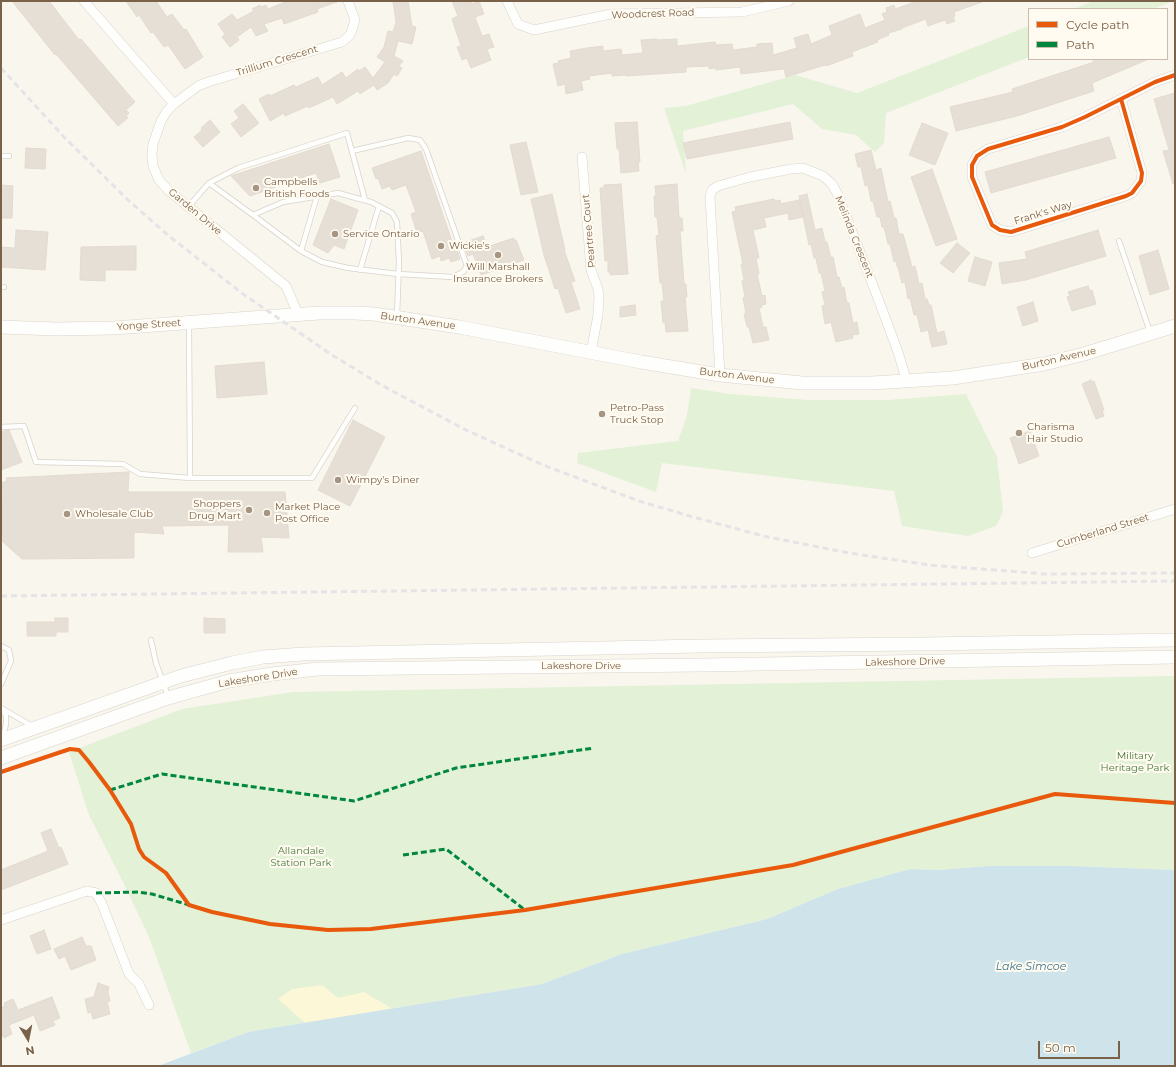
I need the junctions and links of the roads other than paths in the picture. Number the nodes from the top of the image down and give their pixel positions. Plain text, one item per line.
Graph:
1 (84, 1) edge
2 (348, 1) edge
3 (507, 1) edge
4 (789, 1) edge
5 (1175, 75) edge
6 (1121, 99) junction
7 (174, 104) junction
8 (352, 151) junction
9 (1, 156) edge
10 (8, 156) dead end
11 (582, 156) dead end
12 (209, 184) junction
13 (317, 196) junction
14 (365, 200) junction
15 (379, 206) junction
16 (188, 207) junction
17 (253, 215) junction
18 (1119, 241) dead end
19 (301, 251) junction
20 (360, 270) junction
21 (398, 274) junction
22 (298, 314) junction
23 (397, 318) junction
24 (189, 322) junction
25 (1175, 326) edge
26 (1, 327) edge
27 (1150, 334) junction
28 (591, 352) junction
29 (720, 375) junction
30 (907, 382) junction
31 (355, 408) dead end
32 (1, 427) edge
33 (190, 478) junction
34 (1175, 509) edge
35 (1032, 553) dead end
36 (151, 640) dead end
37 (1175, 640) edge
38 (1, 646) edge
39 (1175, 657) edge
40 (162, 682) junction
41 (1, 684) edge
42 (168, 698) junction
43 (1, 708) edge
44 (34, 727) junction
45 (2, 740) edge
46 (1, 758) edge
47 (1, 920) edge
48 (149, 1005) dead end

1 - 7 street
2 - 7 street, Trillium Crescent
3 - 4 street, Woodcrest Road
5 - 6 street, Frank's Way
6 - 6 street, Frank's Way
7 - 16 street, Garden Drive
8 - 12 lane
8 - 14 lane
8 - 21 lane
9 - 10 lane
11 - 28 street, Peartree Court
12 - 16 lane
12 - 17 lane
13 - 14 lane
13 - 17 lane
13 - 19 lane
14 - 15 lane
15 - 20 lane
15 - 21 lane
16 - 22 street, Garden Drive
17 - 19 lane
18 - 27 lane
19 - 20 lane
20 - 21 lane
21 - 23 lane
22 - 23 main road, Burton Avenue
22 - 24 main road, Yonge Street
23 - 28 main road, Burton Avenue
24 - 26 main road, Yonge Street
24 - 33 lane
25 - 27 main road, Burton Avenue
27 - 30 main road, Burton Avenue
28 - 29 main road, Burton Avenue
29 - 30 main road, Burton Avenue
29 - 30 street, Melinda Crescent
31 - 33 lane
32 - 33 lane
34 - 35 street, Cumberland Street
36 - 40 lane
37 - 40 main road, Lakeshore Drive
38 - 41 lane
39 - 42 main road, Lakeshore Drive
40 - 42 lane
40 - 44 main road, Lakeshore Drive
42 - 46 main road, Lakeshore Drive
43 - 44 lane
43 - 45 lane
44 - 45 main road, Lakeshore Drive
47 - 48 street

